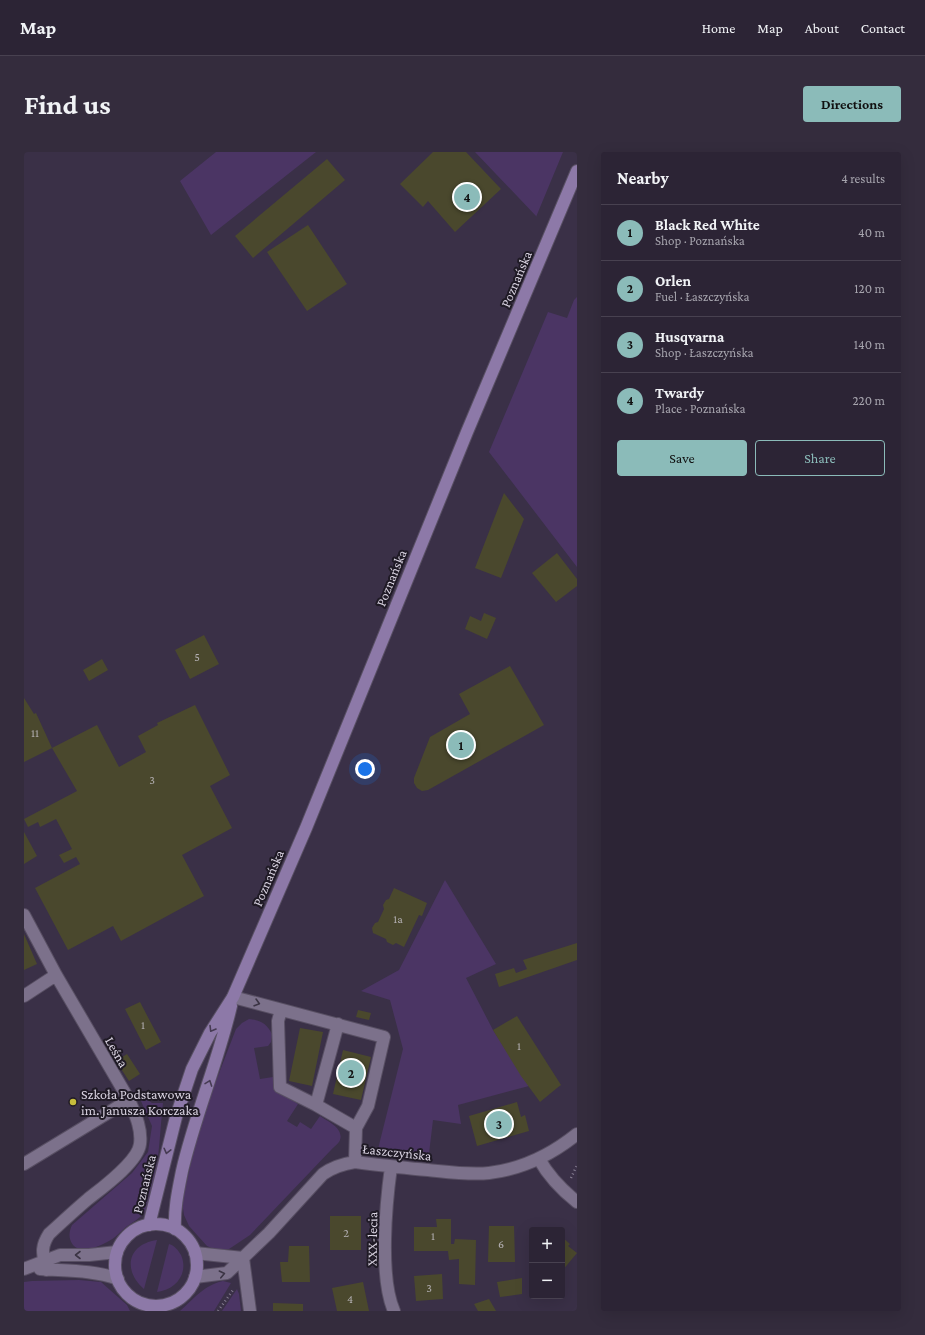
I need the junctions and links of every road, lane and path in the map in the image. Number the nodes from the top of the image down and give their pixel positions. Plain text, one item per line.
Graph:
1 (577, 171) edge
2 (24, 915) edge
3 (56, 975) junction
4 (24, 996) edge
5 (233, 997) junction
6 (281, 1010) junction
7 (338, 1024) junction
8 (129, 1100) junction
9 (316, 1105) junction
10 (356, 1128) junction
11 (577, 1134) edge
12 (539, 1159) junction
13 (355, 1162) junction
14 (24, 1164) edge
15 (577, 1165) edge
16 (392, 1167) junction
17 (567, 1182) dead end
18 (577, 1202) edge
19 (149, 1225) junction
20 (175, 1229) junction
21 (117, 1252) junction
22 (195, 1253) junction
23 (243, 1258) junction
24 (45, 1266) junction
25 (25, 1269) edge
26 (195, 1277) junction
27 (118, 1279) junction
28 (246, 1282) junction
29 (141, 1307) edge
30 (165, 1308) edge
31 (218, 1311) edge
32 (250, 1311) edge
33 (394, 1311) edge

1 - 5 main road, Poznańska
2 - 3 street, Leśna
3 - 4 street
3 - 8 street, Leśna
5 -> 6 street
5 -> 19 main road, Poznańska
20 -> 5 main road, Poznańska
6 - 7 street
6 - 9 street
7 - 9 street
7 - 10 street
8 - 14 street
8 - 24 street, Leśna
9 - 10 street
10 - 13 street
11 - 12 street, Łaszczyńska
12 - 16 street, Łaszczyńska
12 - 18 street
13 - 16 street, Łaszczyńska
13 - 23 street, Łaszczyńska
15 - 17 path
16 - 33 street, XXX-lecia
19 - 20 main road
19 - 21 main road
20 - 22 main road
21 -> 24 street
21 - 27 main road
22 - 23 street
22 - 26 main road
26 -> 23 street, Łaszczyńska
23 - 28 street
24 - 25 street
24 - 27 street
26 - 30 main road
27 - 29 main road
28 - 31 path
28 - 32 street
29 - 30 main road

